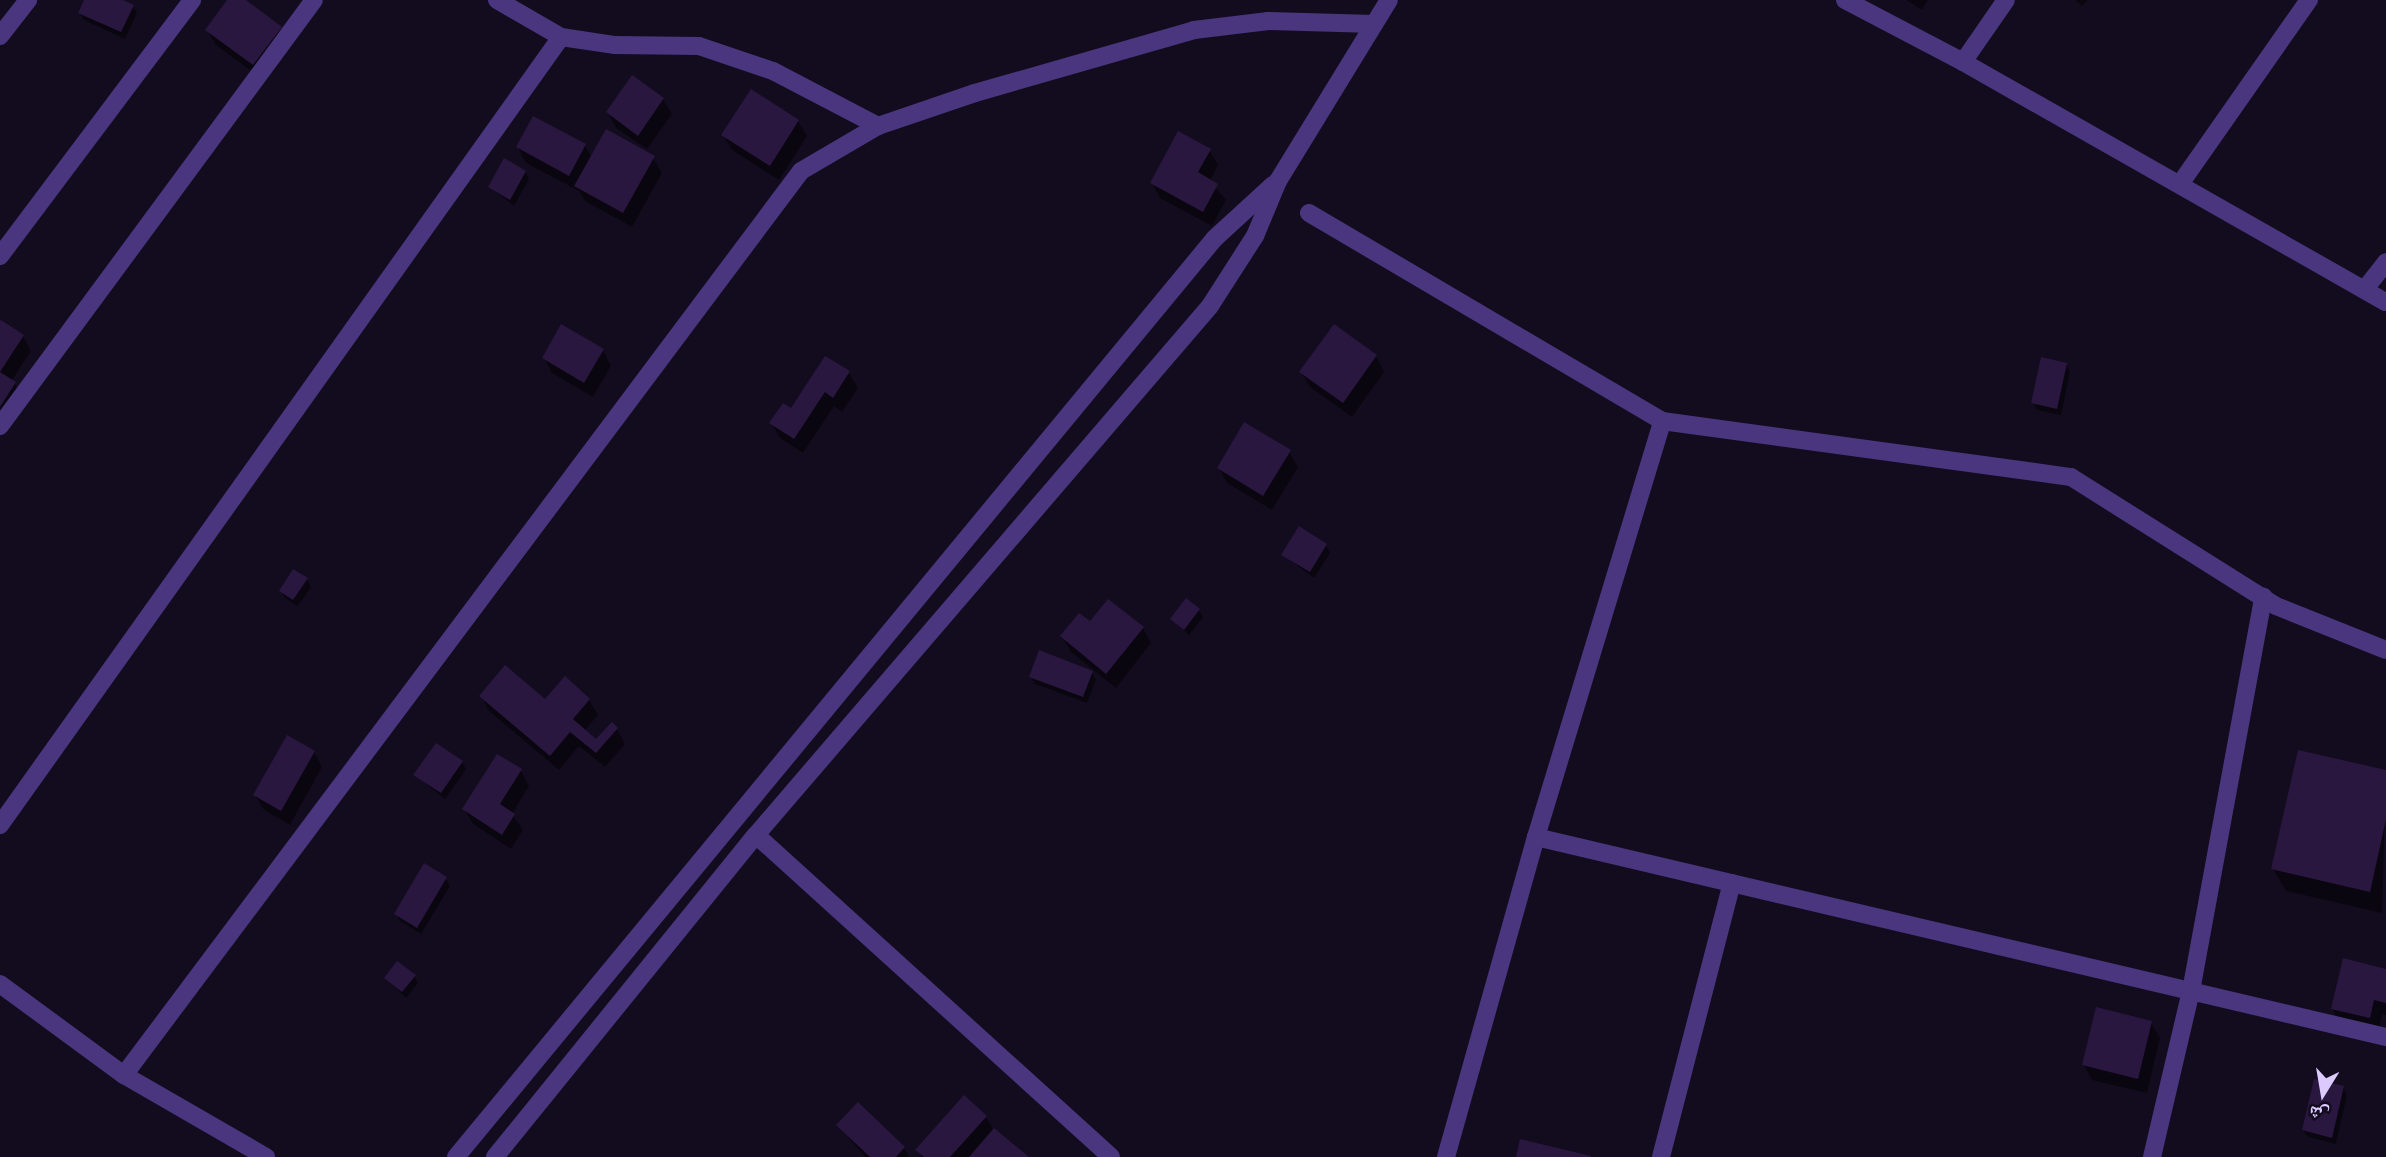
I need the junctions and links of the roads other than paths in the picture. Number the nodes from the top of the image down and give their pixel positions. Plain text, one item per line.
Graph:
1 (28, 0) edge
2 (192, 0) edge
3 (314, 0) edge
4 (497, 0) edge
5 (1389, 0) edge
6 (1845, 0) edge
7 (2006, 0) edge
8 (2309, 0) edge
9 (1374, 24) junction
10 (0, 36) edge
11 (561, 37) junction
12 (1964, 62) junction
13 (877, 126) junction
14 (1278, 181) junction
15 (2180, 184) junction
16 (1309, 213) dead end
17 (0, 256) edge
18 (2386, 262) edge
19 (2365, 289) junction
20 (2386, 302) edge
21 (1662, 421) junction
22 (0, 426) edge
23 (2263, 597) junction
24 (2386, 650) edge
25 (0, 825) edge
26 (756, 835) junction
27 (1536, 836) junction
28 (1732, 883) junction
29 (0, 984) edge
30 (2191, 991) junction
31 (2386, 1037) edge
32 (124, 1075) junction
33 (266, 1157) edge
34 (456, 1157) edge
35 (495, 1157) edge
36 (1111, 1157) edge
37 (1446, 1157) edge
38 (1661, 1157) edge
39 (2152, 1157) edge

1 - 10 street
2 - 17 street
3 - 22 street
4 - 11 street
5 - 9 street
6 - 12 street
7 - 12 street
8 - 15 street
9 - 13 street
9 - 14 street
11 - 13 street
11 - 25 street
12 - 15 street
13 - 32 street
14 - 26 street
14 - 34 street
15 - 19 street
16 - 21 street
18 - 19 street
19 - 20 street
21 - 23 street
21 - 27 street
23 - 24 street
23 - 30 street
26 - 35 street
26 - 36 street
27 - 28 street
27 - 37 street
28 - 30 street
28 - 38 street
29 - 32 street
30 - 31 street
30 - 39 street
32 - 33 street

